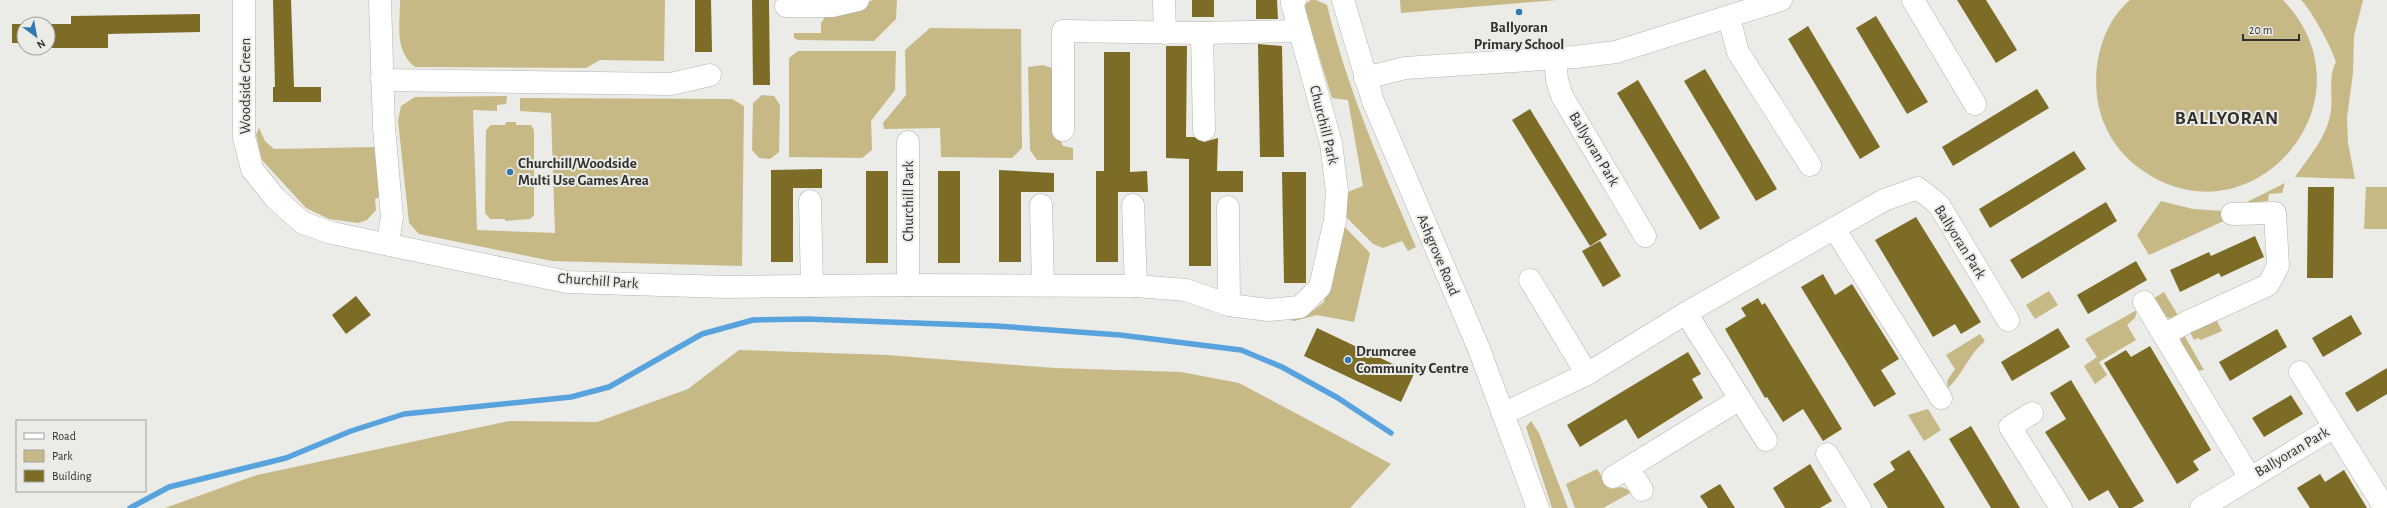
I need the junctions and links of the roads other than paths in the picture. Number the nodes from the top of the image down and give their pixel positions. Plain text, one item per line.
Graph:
1 (244, 0) edge
2 (380, 0) edge
3 (858, 0) edge
4 (1164, 0) edge
5 (1343, 0) edge
6 (1781, 0) edge
7 (1913, 0) edge
8 (1293, 1) edge
9 (786, 6) dead end
10 (1729, 18) junction
11 (1300, 32) junction
12 (1165, 33) junction
13 (1202, 34) junction
14 (1555, 58) junction
15 (710, 75) dead end
16 (1365, 78) junction
17 (382, 80) junction
18 (1975, 104) dead end
19 (1063, 130) dead end
20 (1204, 130) dead end
21 (908, 142) dead end
22 (1810, 165) dead end
23 (810, 201) dead end
24 (1041, 205) dead end
25 (1133, 205) dead end
26 (1228, 207) dead end
27 (2232, 214) dead end
28 (302, 223) joint
29 (1834, 228) junction
30 (1645, 236) dead end
31 (388, 243) junction
32 (1530, 280) dead end
33 (908, 284) junction
34 (1043, 285) junction
35 (812, 286) junction
36 (1136, 286) junction
37 (2144, 302) dead end
38 (1229, 305) junction
39 (1686, 313) junction
40 (2008, 320) dead end
41 (2164, 335) junction
42 (2300, 372) dead end
43 (1587, 374) junction
44 (1941, 398) dead end
45 (1740, 399) junction
46 (2032, 413) dead end
47 (1503, 414) junction
48 (2334, 427) junction
49 (1766, 440) dead end
50 (1827, 454) dead end
51 (2250, 478) junction
52 (1642, 490) dead end
53 (1538, 508) edge
54 (1860, 508) edge
55 (2061, 508) edge
56 (2201, 508) edge
57 (2385, 508) edge

1 - 28 street, Woodside Green
2 - 17 street
3 - 9 street
4 - 12 street
5 - 16 street, Ashgrove Road
6 - 10 street
7 - 18 street
8 - 11 street, Churchill Park
10 - 14 street
10 - 22 street
11 - 13 street
11 - 38 street, Churchill Park
12 - 13 street
12 - 19 street
13 - 20 street
14 - 16 street
14 - 30 street, Ballyoran Park
15 - 17 street
16 - 47 street, Ashgrove Road
17 - 31 street
21 - 33 street, Churchill Park
23 - 35 street
24 - 34 street
25 - 36 street
26 - 38 street
27 - 41 street
28 - 31 street, Churchill Park
29 - 39 street, Ballyoran Park
29 - 40 street, Ballyoran Park
29 - 44 street
31 - 35 street, Churchill Park
32 - 43 street
33 - 34 street, Churchill Park
33 - 35 street, Churchill Park
34 - 36 street, Churchill Park
36 - 38 street, Churchill Park
37 - 41 street, Ballyoran Park
39 - 43 street, Ballyoran Park
39 - 45 street
41 - 51 street, Ballyoran Park
42 - 48 street, Ballyoran Park
43 - 47 street, Ballyoran Park
45 - 49 street
45 - 52 street
46 - 55 street
47 - 53 street, Ashgrove Road
48 - 51 street, Ballyoran Park
48 - 57 street, Ballyoran Park
50 - 54 street
51 - 56 street, Ballyoran Park

